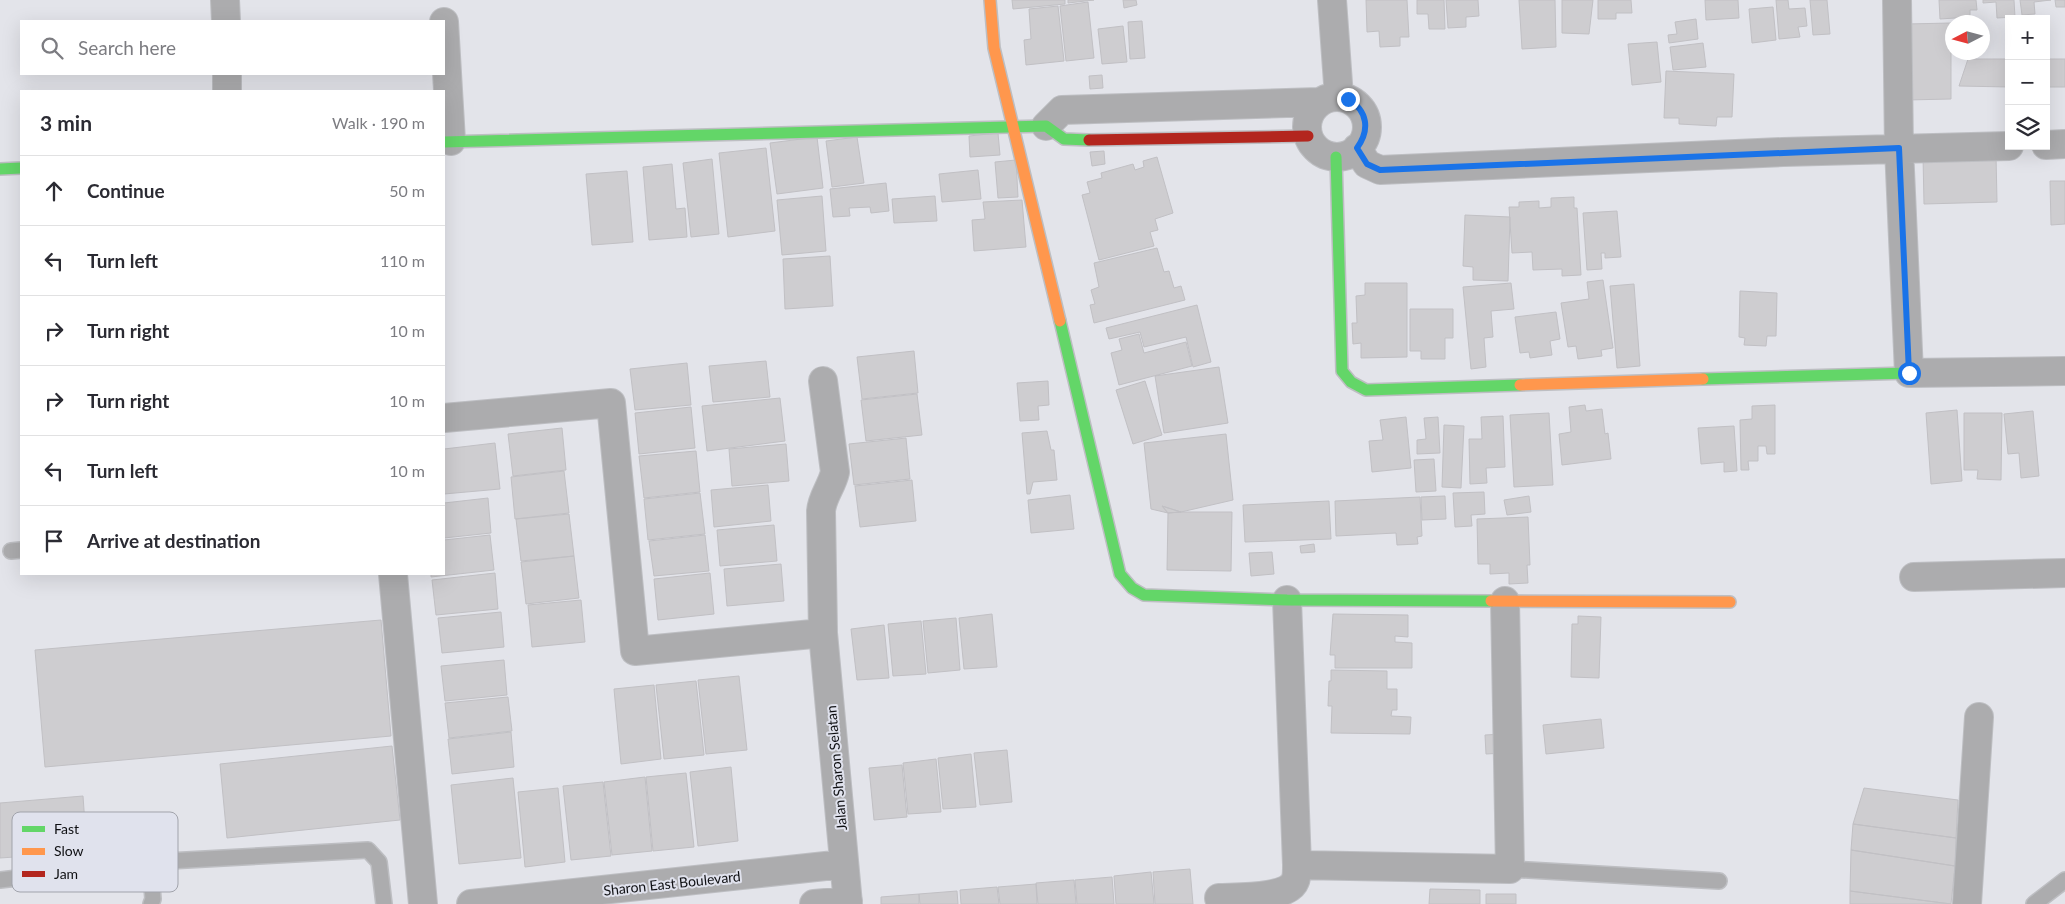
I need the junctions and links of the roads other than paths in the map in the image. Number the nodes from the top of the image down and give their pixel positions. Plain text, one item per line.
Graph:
1 (226, 0) edge
2 (442, 0) edge
3 (990, 0) edge
4 (1332, 0) edge
5 (1897, 0) edge
6 (226, 20) edge
7 (444, 20) edge
8 (445, 52) edge
9 (227, 75) edge
10 (227, 90) edge
11 (1329, 100) junction
12 (1046, 126) junction
13 (1014, 128) junction
14 (1308, 136) junction
15 (448, 142) edge
16 (2065, 144) edge
17 (2050, 145) edge
18 (2005, 146) edge
19 (1899, 148) junction
20 (1347, 152) junction
21 (20, 168) edge
22 (0, 169) edge
23 (2065, 371) edge
24 (1909, 373) junction
25 (823, 381) dead end
26 (445, 418) edge
27 (2065, 573) edge
28 (393, 575) edge
29 (1914, 577) dead end
30 (1287, 600) junction
31 (1505, 601) junction
32 (1730, 602) dead end
33 (823, 633) junction
34 (1979, 716) dead end
35 (178, 860) edge
36 (844, 864) junction
37 (1297, 865) junction
38 (1510, 869) junction
39 (2065, 880) edge
40 (1719, 881) dead end
41 (1220, 898) dead end
42 (848, 902) edge
43 (384, 904) edge
44 (423, 904) edge
45 (471, 904) edge
46 (814, 904) edge
47 (1967, 904) edge
48 (2034, 904) edge

1 - 6 street
2 - 7 street
3 - 13 street
4 - 11 street
5 - 19 street
8 - 15 street
9 - 10 street
11 - 12 street
11 - 14 street
11 - 20 street
12 - 13 street
12 - 14 street
13 - 15 street
13 - 30 street
14 - 20 street
16 - 17 street
18 - 19 street
19 - 20 street
19 - 24 street
20 - 24 street
21 - 22 street
23 - 24 street
25 - 33 street, Jalan Sharon Selatan
26 - 33 street
27 - 29 street
28 - 44 street
30 - 31 street
30 - 37 street
31 - 32 street
31 - 38 street
33 - 36 street, Jalan Sharon Selatan
34 - 47 street
35 - 43 lane
36 - 42 street, Jalan Sharon Selatan
36 - 45 street, Sharon East Boulevard
37 - 38 street
37 - 41 street
38 - 40 lane
39 - 48 lane
42 - 46 street

